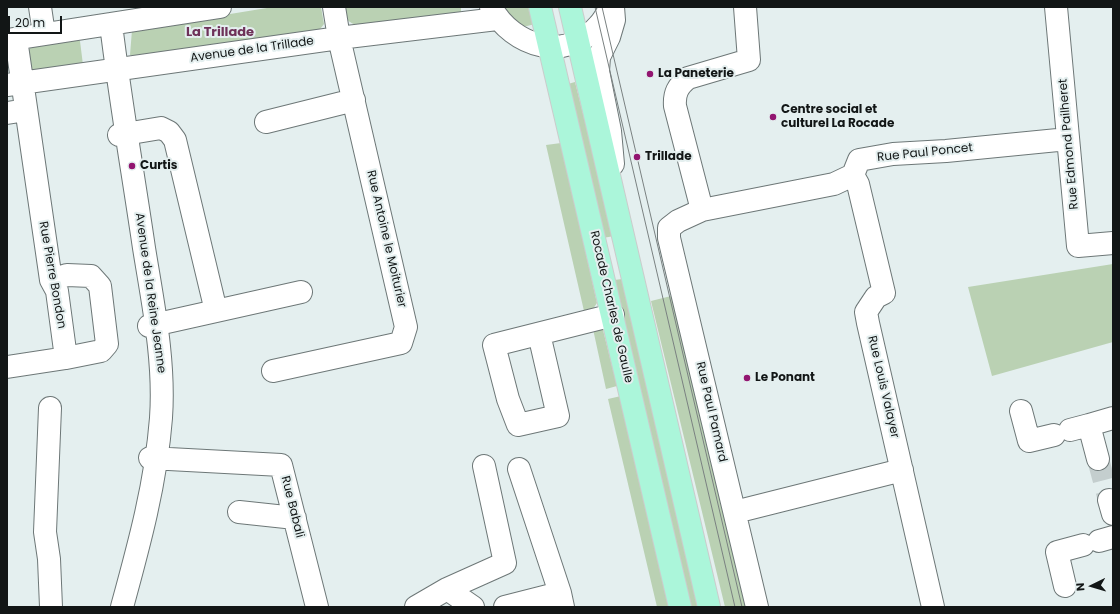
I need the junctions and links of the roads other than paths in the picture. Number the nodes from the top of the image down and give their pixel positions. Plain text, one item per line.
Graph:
1 (40, 7) edge
2 (220, 7) edge
3 (334, 7) edge
4 (540, 7) edge
5 (570, 7) edge
6 (612, 7) edge
7 (745, 7) edge
8 (1056, 7) edge
9 (175, 10) edge
10 (494, 13) edge
11 (111, 24) junction
12 (44, 34) junction
13 (339, 38) junction
14 (11, 39) edge
15 (578, 41) junction
16 (549, 46) junction
17 (117, 69) junction
18 (15, 84) edge
19 (354, 100) junction
20 (17, 112) edge
21 (266, 122) dead end
22 (123, 134) junction
23 (1068, 139) junction
24 (853, 174) junction
25 (617, 205) junction
26 (702, 210) junction
27 (678, 221) joint
28 (1113, 243) edge
29 (51, 280) junction
30 (301, 292) dead end
31 (216, 312) junction
32 (613, 315) junction
33 (153, 325) junction
34 (539, 334) dead end
35 (66, 358) junction
36 (7, 367) edge
37 (273, 371) dead end
38 (50, 408) dead end
39 (1021, 410) dead end
40 (1113, 418) edge
41 (1071, 430) junction
42 (153, 458) junction
43 (1098, 459) tunnel mouth
44 (484, 466) dead end
45 (519, 469) dead end
46 (902, 470) junction
47 (239, 512) dead end
48 (735, 512) junction
49 (295, 518) junction
50 (1098, 541) edge
51 (1064, 586) dead end
52 (447, 589) junction
53 (561, 600) edge
54 (51, 607) edge
55 (122, 607) edge
56 (317, 607) edge
57 (416, 607) edge
58 (473, 607) edge
59 (505, 607) edge
60 (680, 607) edge
61 (709, 607) edge
62 (757, 607) edge
63 (933, 607) edge

1 - 12 street
2 - 9 street
3 - 13 street, Rue Antoine le Moiturier
4 - 16 main road, Rocade Charles de Gaulle
5 - 15 main road
6 - 15 street
6 - 25 street
7 - 26 street
8 - 23 street, Rue Edmond Pailheret
9 - 11 street
10 - 13 street, Avenue de la Trillade
10 - 16 street
11 - 12 street
11 - 17 street, Avenue de la Reine Jeanne
12 - 14 street
13 - 17 street, Avenue de la Trillade
13 - 19 street, Rue Antoine le Moiturier
14 - 18 street, Rue Pierre Bondon
15 - 16 street
15 - 25 main road
16 - 32 main road, Rocade Charles de Gaulle
17 - 18 street, Avenue de la Trillade
17 - 22 street, Avenue de la Reine Jeanne
18 - 20 street, Rue Pierre Bondon
19 - 21 street
19 - 37 street, Rue Antoine le Moiturier
20 - 29 street, Rue Pierre Bondon
22 - 31 street
22 - 33 street, Avenue de la Reine Jeanne
23 - 24 street, Rue Paul Poncet
23 - 28 street, Rue Edmond Pailheret
24 - 26 street, Rue Paul Poncet
24 - 46 street, Rue Louis Valayer
25 - 61 main road
26 - 27 street, Rue Paul Poncet
27 - 48 street, Rue Paul Pamard
29 - 35 street, Rue Pierre Bondon
29 - 35 street
30 - 31 street
31 - 33 street
32 - 34 street
32 - 60 main road, Rocade Charles de Gaulle
33 - 42 street, Avenue de la Reine Jeanne
35 - 36 street
38 - 54 street
39 - 41 street
40 - 41 street
41 - 43 street
42 - 49 street, Rue Babali
42 - 55 street, Avenue de la Reine Jeanne
44 - 52 street
45 - 53 street
46 - 48 street
46 - 63 street, Rue Louis Valayer
47 - 49 street
48 - 62 street, Rue Paul Pamard
49 - 56 street, Rue Babali
50 - 51 street
52 - 57 street
52 - 58 street
53 - 59 street

